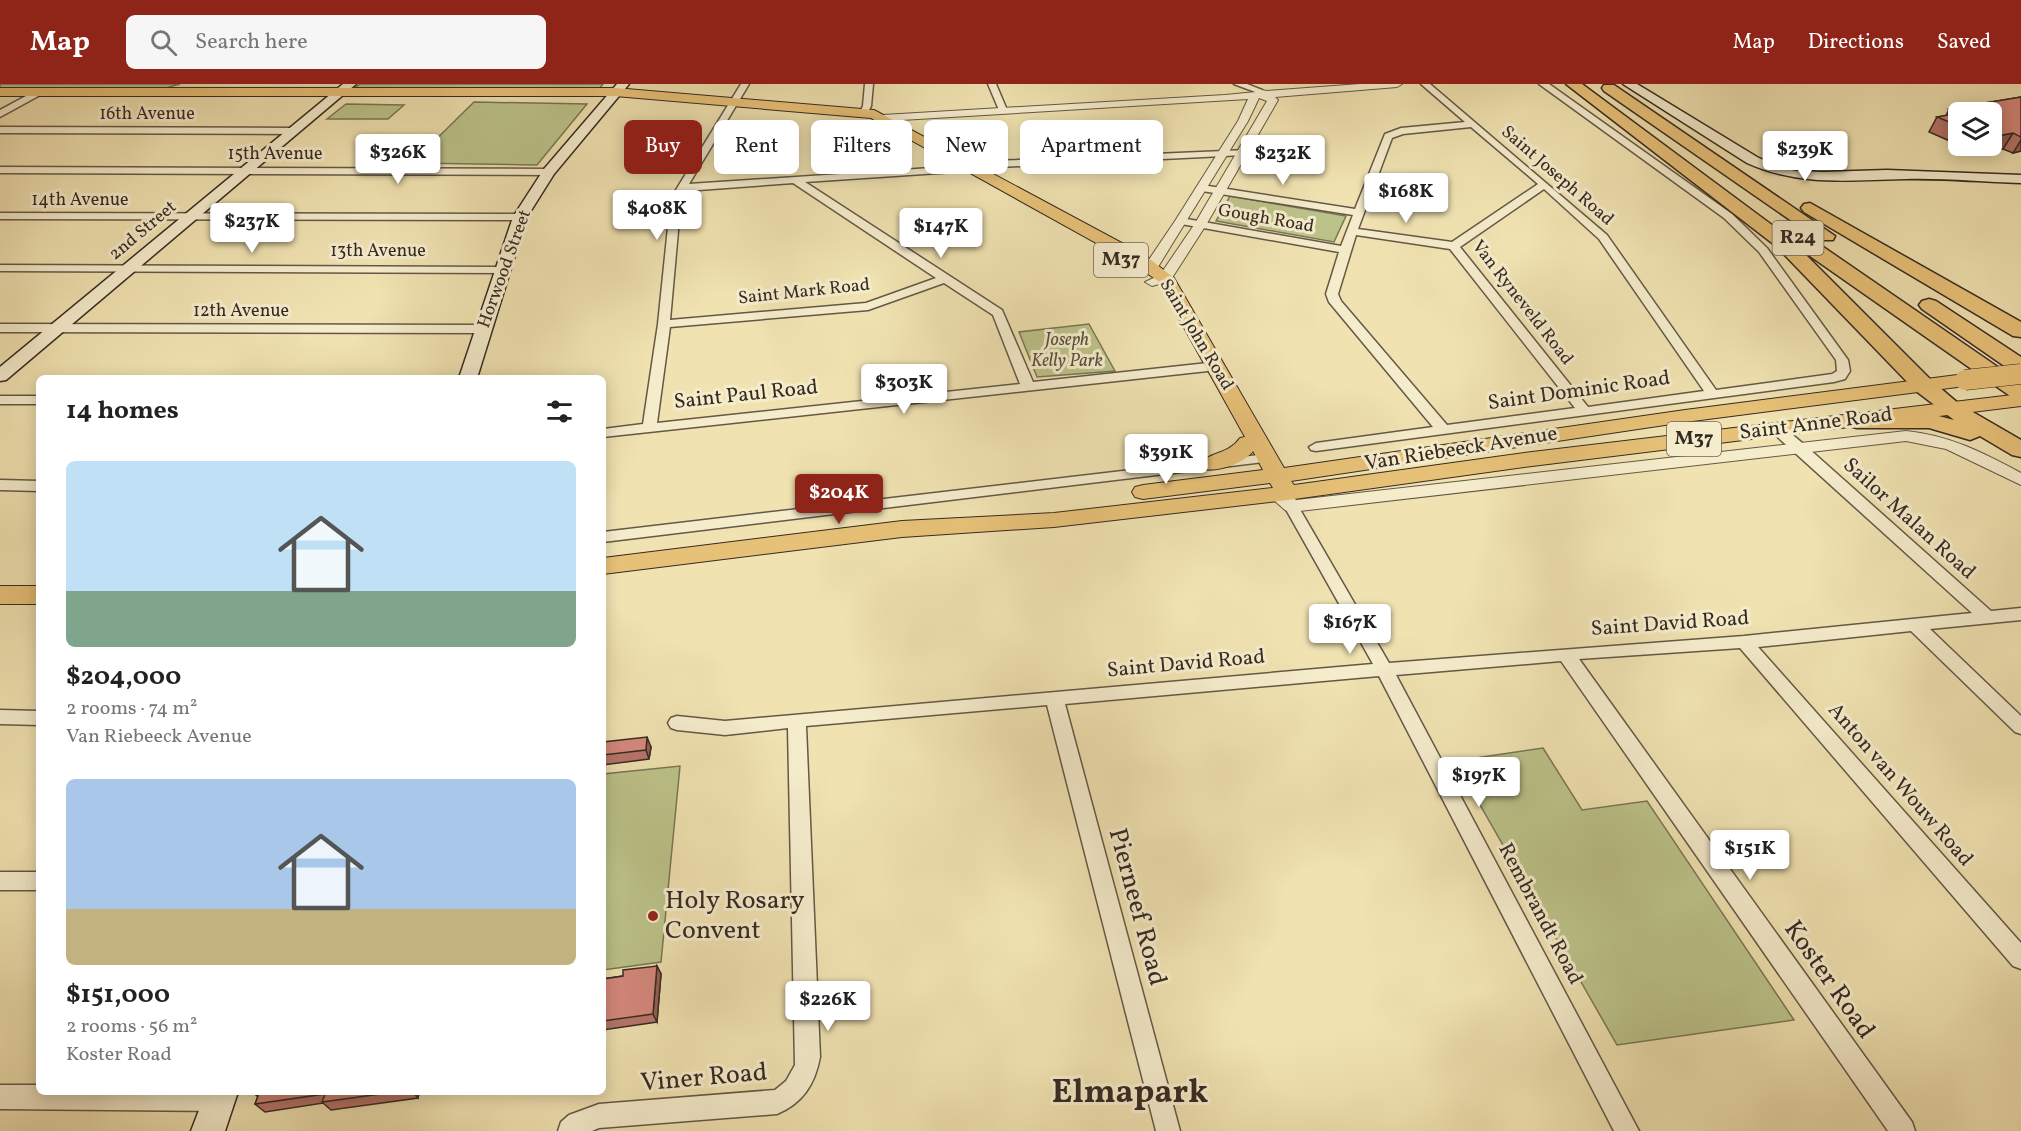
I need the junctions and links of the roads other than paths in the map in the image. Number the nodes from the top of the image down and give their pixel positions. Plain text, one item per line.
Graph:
1 (745, 84) edge
2 (870, 84) edge
3 (992, 84) edge
4 (1233, 84) edge
5 (1238, 84) edge
6 (1397, 84) edge
7 (1425, 84) edge
8 (1543, 84) edge
9 (1573, 84) edge
10 (1602, 84) edge
11 (1629, 84) edge
12 (343, 89) edge
13 (1333, 89) junction
14 (617, 91) edge
15 (0, 94) edge
16 (1264, 94) junction
17 (35, 95) junction
18 (1226, 98) junction
19 (733, 105) junction
20 (1002, 108) junction
21 (1250, 108) junction
22 (0, 114) edge
23 (833, 116) junction
24 (913, 116) joint
25 (857, 120) edge
26 (877, 120) junction
27 (1473, 124) junction
28 (0, 130) edge
29 (293, 131) junction
30 (1739, 150) junction
31 (1242, 156) junction
32 (1221, 157) junction
33 (1758, 158) junction
34 (1163, 161) edge
35 (0, 170) edge
36 (246, 171) junction
37 (1020, 171) edge
38 (549, 172) junction
39 (924, 172) edge
40 (1008, 172) edge
41 (1014, 172) junction
42 (1826, 173) junction
43 (971, 174) edge
44 (974, 174) edge
45 (2021, 179) edge
46 (795, 180) junction
47 (1544, 184) junction
48 (1002, 185) junction
49 (681, 188) junction
50 (1202, 188) junction
51 (1221, 191) junction
52 (1810, 191) dead end
53 (1359, 213) junction
54 (0, 216) edge
55 (190, 216) junction
56 (520, 217) junction
57 (1181, 221) junction
58 (1200, 225) junction
59 (1353, 231) junction
60 (1454, 246) junction
61 (1345, 250) junction
62 (1848, 251) dead end
63 (0, 268) edge
64 (129, 268) junction
65 (503, 270) junction
66 (1153, 275) junction
67 (944, 279) junction
68 (1915, 296) dead end
69 (664, 324) junction
70 (0, 328) edge
71 (57, 329) junction
72 (483, 329) junction
73 (2021, 331) edge
74 (1209, 367) junction
75 (2021, 367) edge
76 (2021, 374) edge
77 (469, 375) edge
78 (0, 376) edge
79 (1028, 386) junction
80 (1924, 387) junction
81 (2021, 393) edge
82 (1713, 395) junction
83 (0, 400) edge
84 (36, 400) edge
85 (2021, 400) edge
86 (1951, 410) junction
87 (1586, 412) junction
88 (1857, 421) junction
89 (651, 427) junction
90 (1777, 429) junction
91 (1443, 430) junction
92 (606, 433) edge
93 (1316, 447) dead end
94 (1802, 450) junction
95 (2021, 450) edge
96 (2021, 456) edge
97 (1212, 464) joint
98 (1348, 466) junction
99 (1538, 467) junction
100 (1271, 474) junction
101 (2021, 480) edge
102 (0, 485) edge
103 (36, 486) edge
104 (606, 537) edge
105 (606, 566) edge
106 (0, 585) edge
107 (36, 585) edge
108 (0, 595) edge
109 (36, 595) edge
110 (2021, 614) edge
111 (1987, 617) junction
112 (1916, 626) junction
113 (1743, 642) junction
114 (1566, 654) junction
115 (1384, 669) junction
116 (1054, 698) junction
117 (0, 717) edge
118 (36, 718) edge
119 (797, 720) junction
120 (677, 723) dead end
121 (2021, 727) edge
122 (0, 881) edge
123 (36, 881) edge
124 (2021, 959) edge
125 (221, 1095) edge
126 (0, 1097) edge
127 (208, 1131) edge
128 (570, 1131) edge
129 (1168, 1131) edge
130 (1627, 1131) edge
131 (1903, 1131) edge

1 - 19 street
2 - 26 street
3 - 20 street
4 - 16 street
5 - 16 street
6 - 13 street
7 - 27 street, Saint Joseph Road
8 - 82 street, Saint Dominic Road
9 - 80 highway
9 - 81 highway, R24
10 - 62 highway, R24
10 - 73 highway
11 - 30 main road
12 - 14 main road, M37
12 - 17 main road, M37
12 - 17 main road, M37
12 - 29 main road, 2nd Street
13 - 16 street
13 - 16 street
14 - 19 main road, M37
14 - 38 main road, Horwood Street
15 - 17 main road, M37
16 - 18 street
16 - 20 street
16 - 21 street
16 - 31 street
17 - 22 street
18 - 20 street
18 - 21 street
19 - 23 main road, M37
19 - 26 main road, M37
19 - 49 street
20 - 24 street
20 - 26 street
21 - 32 street
23 - 25 main road
23 - 26 main road, M37
24 - 26 main road
27 - 47 street, Saint Joseph Road
27 - 53 street
28 - 29 street, 16th Avenue
29 - 36 main road, 2nd Street
30 - 33 main road
30 - 42 main road
31 - 32 street
31 - 51 street
32 - 34 street
32 - 50 street
33 - 42 main road
33 - 42 main road
35 - 36 street, 15th Avenue
36 - 38 street, 15th Avenue
36 - 55 main road, 2nd Street
37 - 41 street
38 - 56 main road, Horwood Street
39 - 46 street
40 - 41 street
41 - 48 main road
42 - 45 main road
42 - 52 main road
43 - 66 main road, Saint John Road / M37
44 - 48 main road, Saint John Road / M37
46 - 49 street
46 - 67 street
47 - 60 street, Van Ryneveld Road
47 - 82 street, Saint Joseph Road
48 - 66 main road, Saint John Road / M37
49 - 69 street
50 - 51 street
50 - 57 street
51 - 53 street
51 - 58 street
53 - 59 street
54 - 55 street, 14th Avenue
55 - 56 street, 14th Avenue
55 - 64 main road, 2nd Street
56 - 65 main road, Horwood Street
57 - 58 street, Gough Road
57 - 66 street
58 - 61 street, Gough Road
58 - 66 street
59 - 60 street
59 - 61 street
60 - 87 street, Van Ryneveld Road
61 - 91 street
63 - 64 street, 13th Avenue
64 - 65 street, 13th Avenue
64 - 71 main road, 2nd Street
65 - 72 main road, Horwood Street
66 - 74 main road, Saint John Road / M37
67 - 69 street, Saint Mark Road
67 - 79 street
68 - 75 highway
69 - 89 street
70 - 71 street, 12th Avenue
71 - 72 street, 12th Avenue
71 - 78 main road, 2nd Street
72 - 77 main road, Horwood Street
74 - 79 street, Saint Paul Road
74 - 100 main road, Saint John Road / M37
76 - 80 main road, Van Riebeeck Avenue / M37, bridge
79 - 89 street, Saint Paul Road
80 - 86 highway
80 - 98 main road, Van Riebeeck Avenue / M37
82 - 87 street, Saint Dominic Road
83 - 84 street
85 - 86 main road, Van Riebeeck Avenue / M37
86 - 88 main road, Van Riebeeck Avenue / M37
86 - 95 highway
87 - 91 street, Saint Dominic Road
88 - 90 main road, Van Riebeeck Avenue / M37
88 - 96 highway
89 - 92 street, Saint Paul Road
90 - 94 street, Sailor Malan Road
90 - 99 main road, Van Riebeeck Avenue / M37
91 - 93 street, Saint Dominic Road
94 - 99 street, Saint Anne Road
94 - 101 street, Saint Anne Road
94 - 111 street, Sailor Malan Road
97 - 100 main road
97 - 104 street
98 - 100 main road, Van Riebeeck Avenue / M37
98 - 100 main road
99 - 100 main road, Van Riebeeck Avenue / M37
100 - 105 main road, Van Riebeeck Avenue / M37
100 - 115 street, Rembrandt Road
102 - 103 street
106 - 107 main road
108 - 109 main road
110 - 111 street, Saint David Road
111 - 112 street, Saint David Road
112 - 113 street, Saint David Road
112 - 121 street
113 - 114 street, Saint David Road
113 - 124 street, Anton van Wouw Road
114 - 115 street, Saint David Road
114 - 131 street, Koster Road
115 - 116 street, Saint David Road
115 - 130 street, Rembrandt Road
116 - 119 street, Saint David Road
116 - 129 street, Pierneef Road
117 - 118 street
119 - 120 street, Saint David Road
119 - 128 street, Viner Road
122 - 123 street
125 - 126 street
125 - 127 main road

